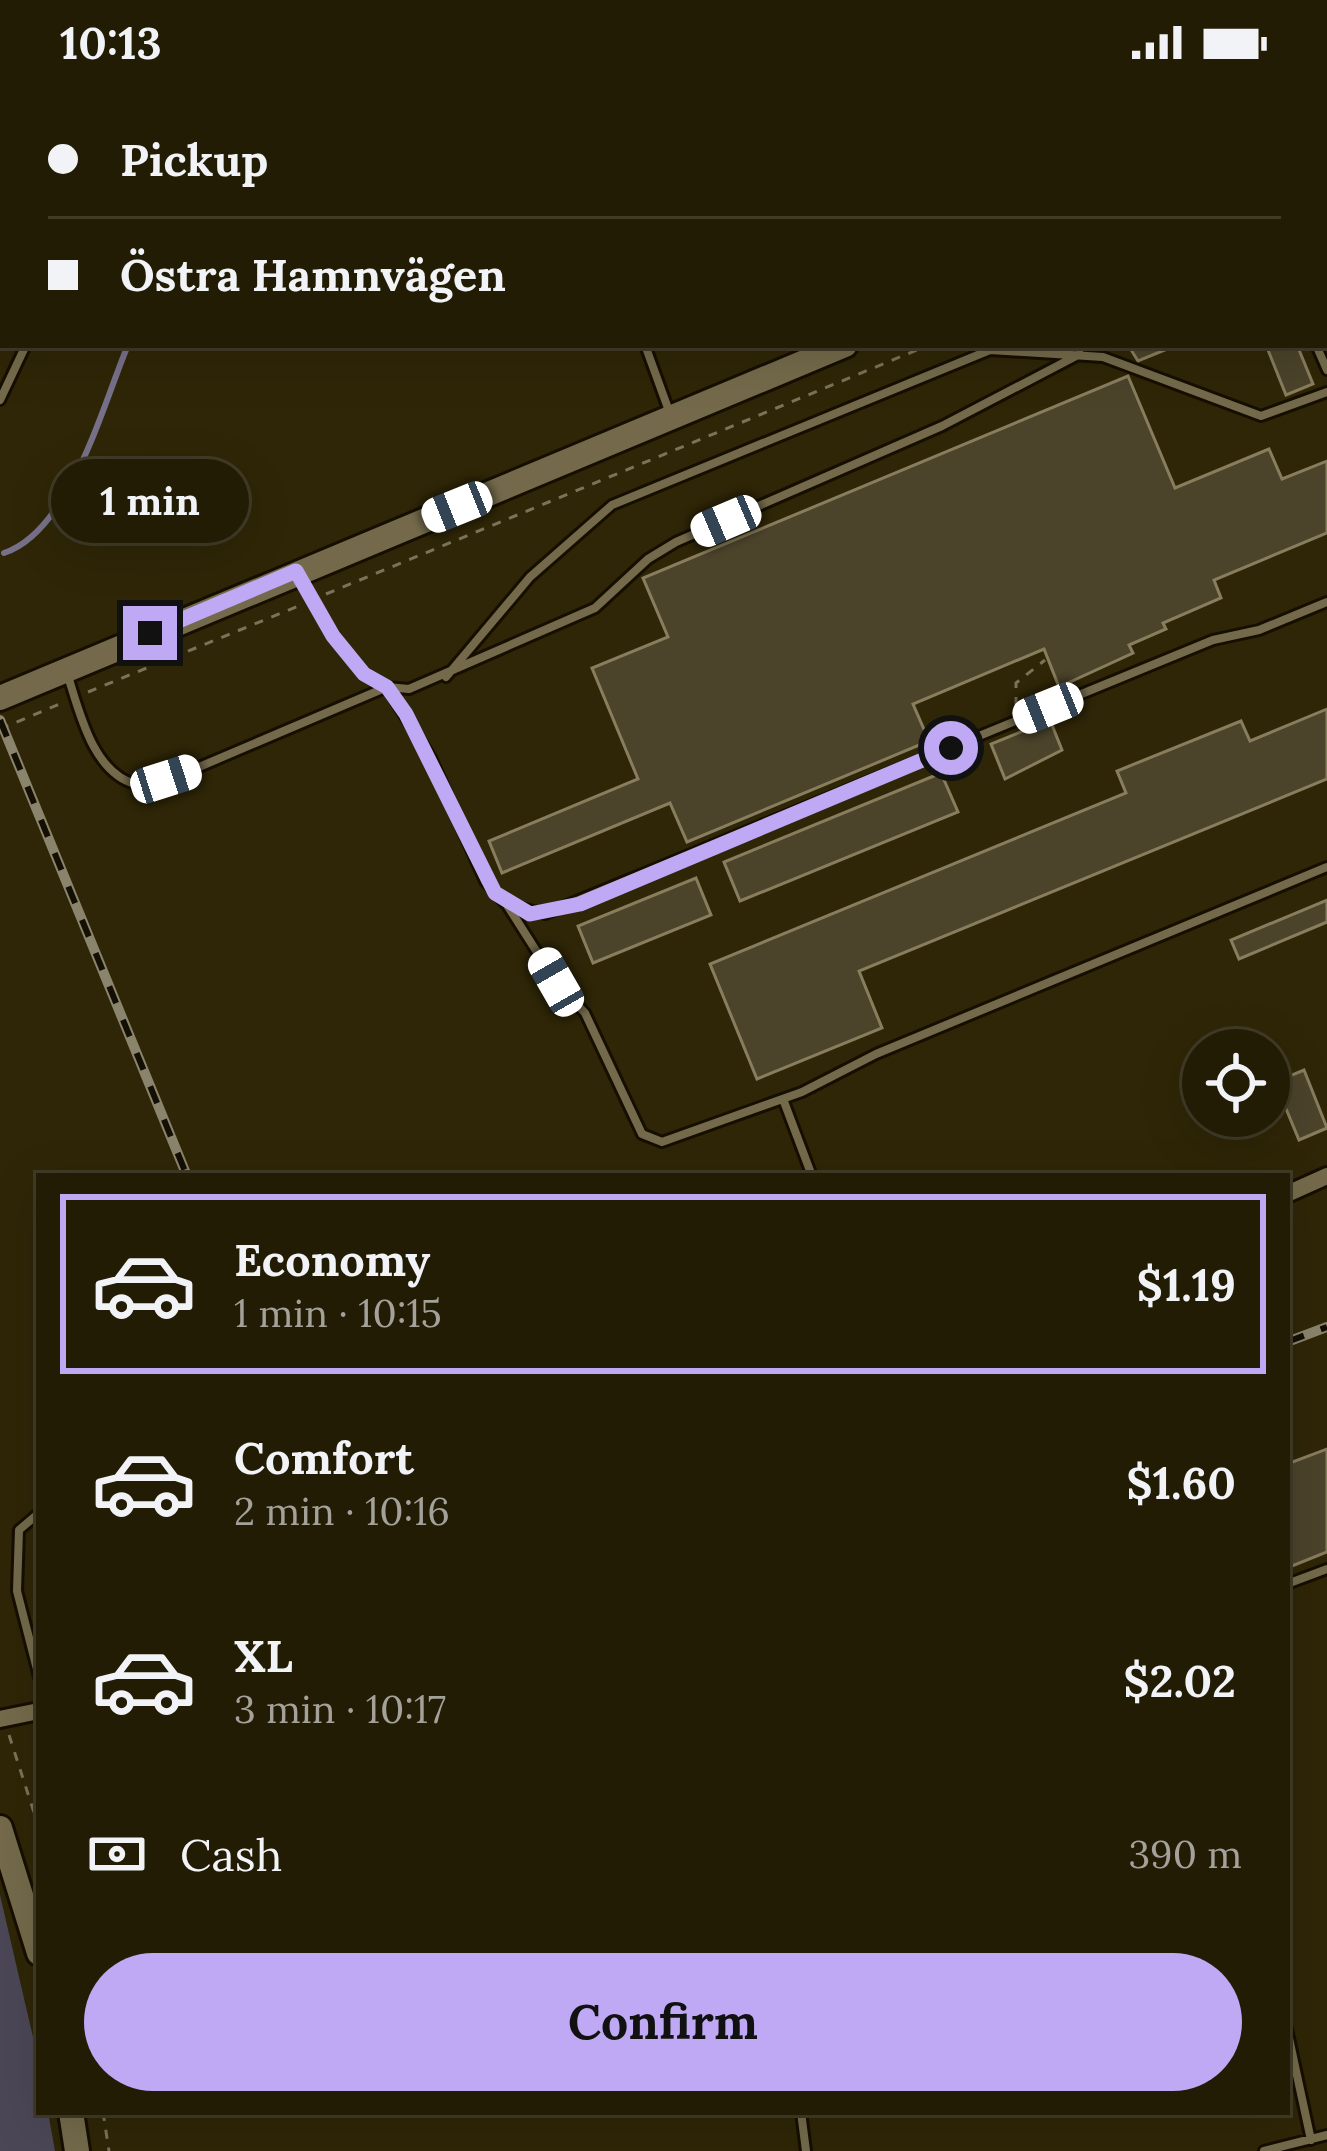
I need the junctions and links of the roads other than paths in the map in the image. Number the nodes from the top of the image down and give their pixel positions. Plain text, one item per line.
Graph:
1 (25, 348) edge
2 (646, 348) edge
3 (838, 348) edge
4 (1011, 348) edge
5 (1025, 348) edge
6 (1082, 354) junction
7 (1327, 392) edge
8 (0, 400) edge
9 (671, 418) junction
10 (296, 571) junction
11 (1327, 602) edge
12 (66, 670) junction
13 (446, 677) junction
14 (387, 687) junction
15 (0, 698) edge
16 (1327, 867) edge
17 (506, 904) junction
18 (783, 1099) junction
19 (811, 1173) edge
20 (1327, 1176) edge
21 (1290, 1193) edge
22 (36, 1516) edge
23 (1327, 1568) edge
24 (1290, 1583) edge
25 (36, 1664) edge
26 (36, 1712) edge
27 (2, 1718) edge
28 (0, 1828) edge
29 (36, 1943) edge
30 (1290, 2043) edge
31 (71, 2115) edge
32 (801, 2115) edge
33 (1327, 2135) edge
34 (1311, 2140) junction
35 (76, 2151) edge
36 (806, 2151) edge
37 (1264, 2151) edge

1 - 8 lane
2 - 9 lane
3 - 9 street
4 - 13 lane
5 - 6 lane
6 - 7 lane
6 - 13 lane
9 - 10 street
10 - 12 street
10 - 14 lane
11 - 17 lane
12 - 14 lane
12 - 15 street
13 - 14 lane
14 - 17 lane
16 - 18 lane
17 - 18 lane
18 - 19 lane
20 - 21 street
22 - 25 lane
23 - 24 lane
26 - 27 street
28 - 29 street
30 - 34 lane
31 - 35 street
32 - 36 lane
33 - 34 lane
34 - 37 lane

